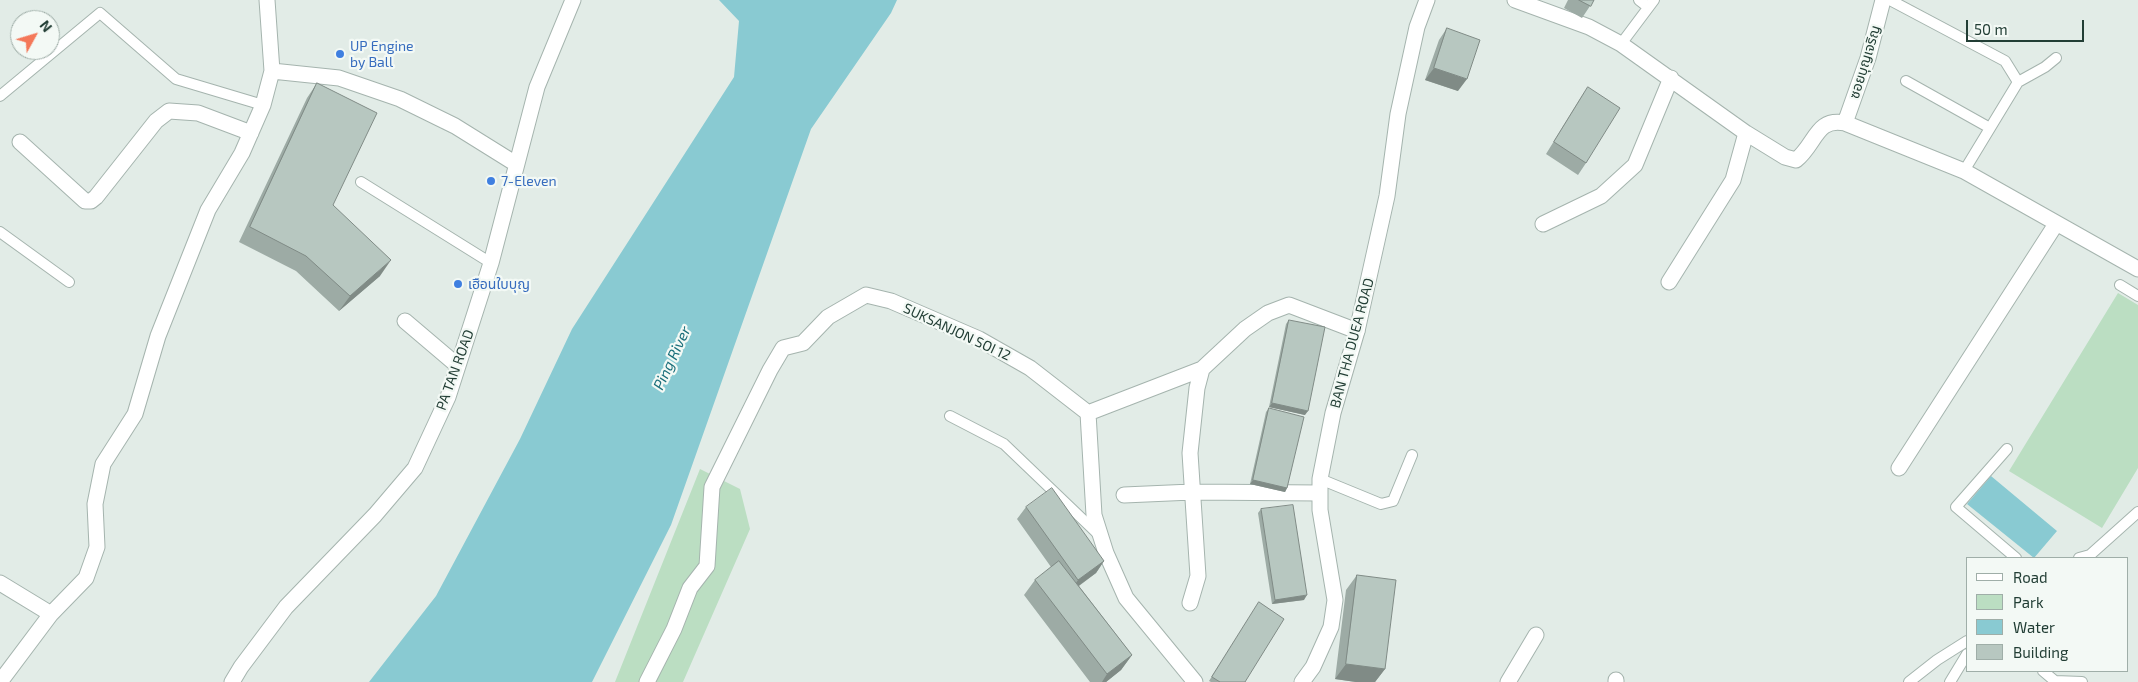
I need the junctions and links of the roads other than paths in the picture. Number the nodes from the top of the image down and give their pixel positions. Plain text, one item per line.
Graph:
1 (267, 0) edge
2 (573, 0) edge
3 (1427, 0) edge
4 (1515, 0) edge
5 (1639, 0) edge
6 (1884, 0) edge
7 (1890, 0) edge
8 (1651, 4) edge
9 (1621, 44) junction
10 (2056, 58) dead end
11 (272, 71) junction
12 (1671, 78) junction
13 (1906, 81) dead end
14 (2018, 82) junction
15 (0, 96) edge
16 (263, 106) junction
17 (1845, 123) junction
18 (1990, 128) junction
19 (251, 133) junction
20 (1746, 133) junction
21 (20, 142) dead end
22 (516, 164) junction
23 (1964, 171) junction
24 (361, 182) dead end
25 (1543, 224) dead end
26 (2056, 224) junction
27 (0, 232) edge
28 (491, 263) junction
29 (2138, 269) edge
30 (69, 282) dead end
31 (1669, 282) dead end
32 (2120, 285) dead end
33 (2138, 296) edge
34 (406, 321) dead end
35 (1357, 331) junction
36 (458, 366) junction
37 (1202, 369) junction
38 (1088, 413) junction
39 (950, 416) dead end
40 (2007, 449) dead end
41 (1412, 455) dead end
42 (1899, 468) dead end
43 (1320, 486) junction
44 (1192, 492) junction
45 (1124, 495) dead end
46 (2138, 512) edge
47 (1101, 536) junction
48 (2015, 557) edge
49 (2083, 557) edge
50 (0, 583) edge
51 (1190, 603) dead end
52 (51, 614) junction
53 (1536, 635) dead end
54 (1966, 642) edge
55 (1966, 656) edge
56 (2044, 672) edge
57 (6, 680) edge
58 (232, 682) edge
59 (647, 682) edge
60 (1195, 682) edge
61 (1302, 682) edge
62 (1508, 682) edge
63 (1909, 682) edge
64 (1950, 682) edge
65 (2082, 682) edge

1 - 11 street
2 - 22 street, PA TAN ROAD
3 - 35 street, BAN THA DUEA ROAD
4 - 9 street
5 - 8 lane
6 - 17 street, ซอยบุญเจริญ
7 - 14 lane
8 - 9 lane
9 - 12 street
10 - 14 lane
11 - 16 street
11 - 22 street
12 - 20 street
12 - 25 street
13 - 18 lane
14 - 18 lane
15 - 16 lane
16 - 19 street
17 - 20 street
17 - 23 street
18 - 23 lane
19 - 21 street
19 - 52 street
20 - 31 street
22 - 28 street, PA TAN ROAD
23 - 26 street
24 - 28 lane
26 - 29 street
26 - 42 street
27 - 30 lane
28 - 36 street, PA TAN ROAD
32 - 33 lane
34 - 36 street
35 - 37 street
35 - 43 street, BAN THA DUEA ROAD
36 - 58 street, PA TAN ROAD
37 - 38 street
37 - 44 street
38 - 47 street
38 - 59 street, SUKSANJON SOI 12
39 - 47 lane
40 - 48 lane
41 - 43 lane
43 - 44 street
43 - 61 street, BAN THA DUEA ROAD
44 - 45 street
44 - 51 street
46 - 49 lane
47 - 60 street
50 - 52 street
52 - 57 street
53 - 62 street
54 - 63 lane
55 - 64 lane
56 - 65 lane

